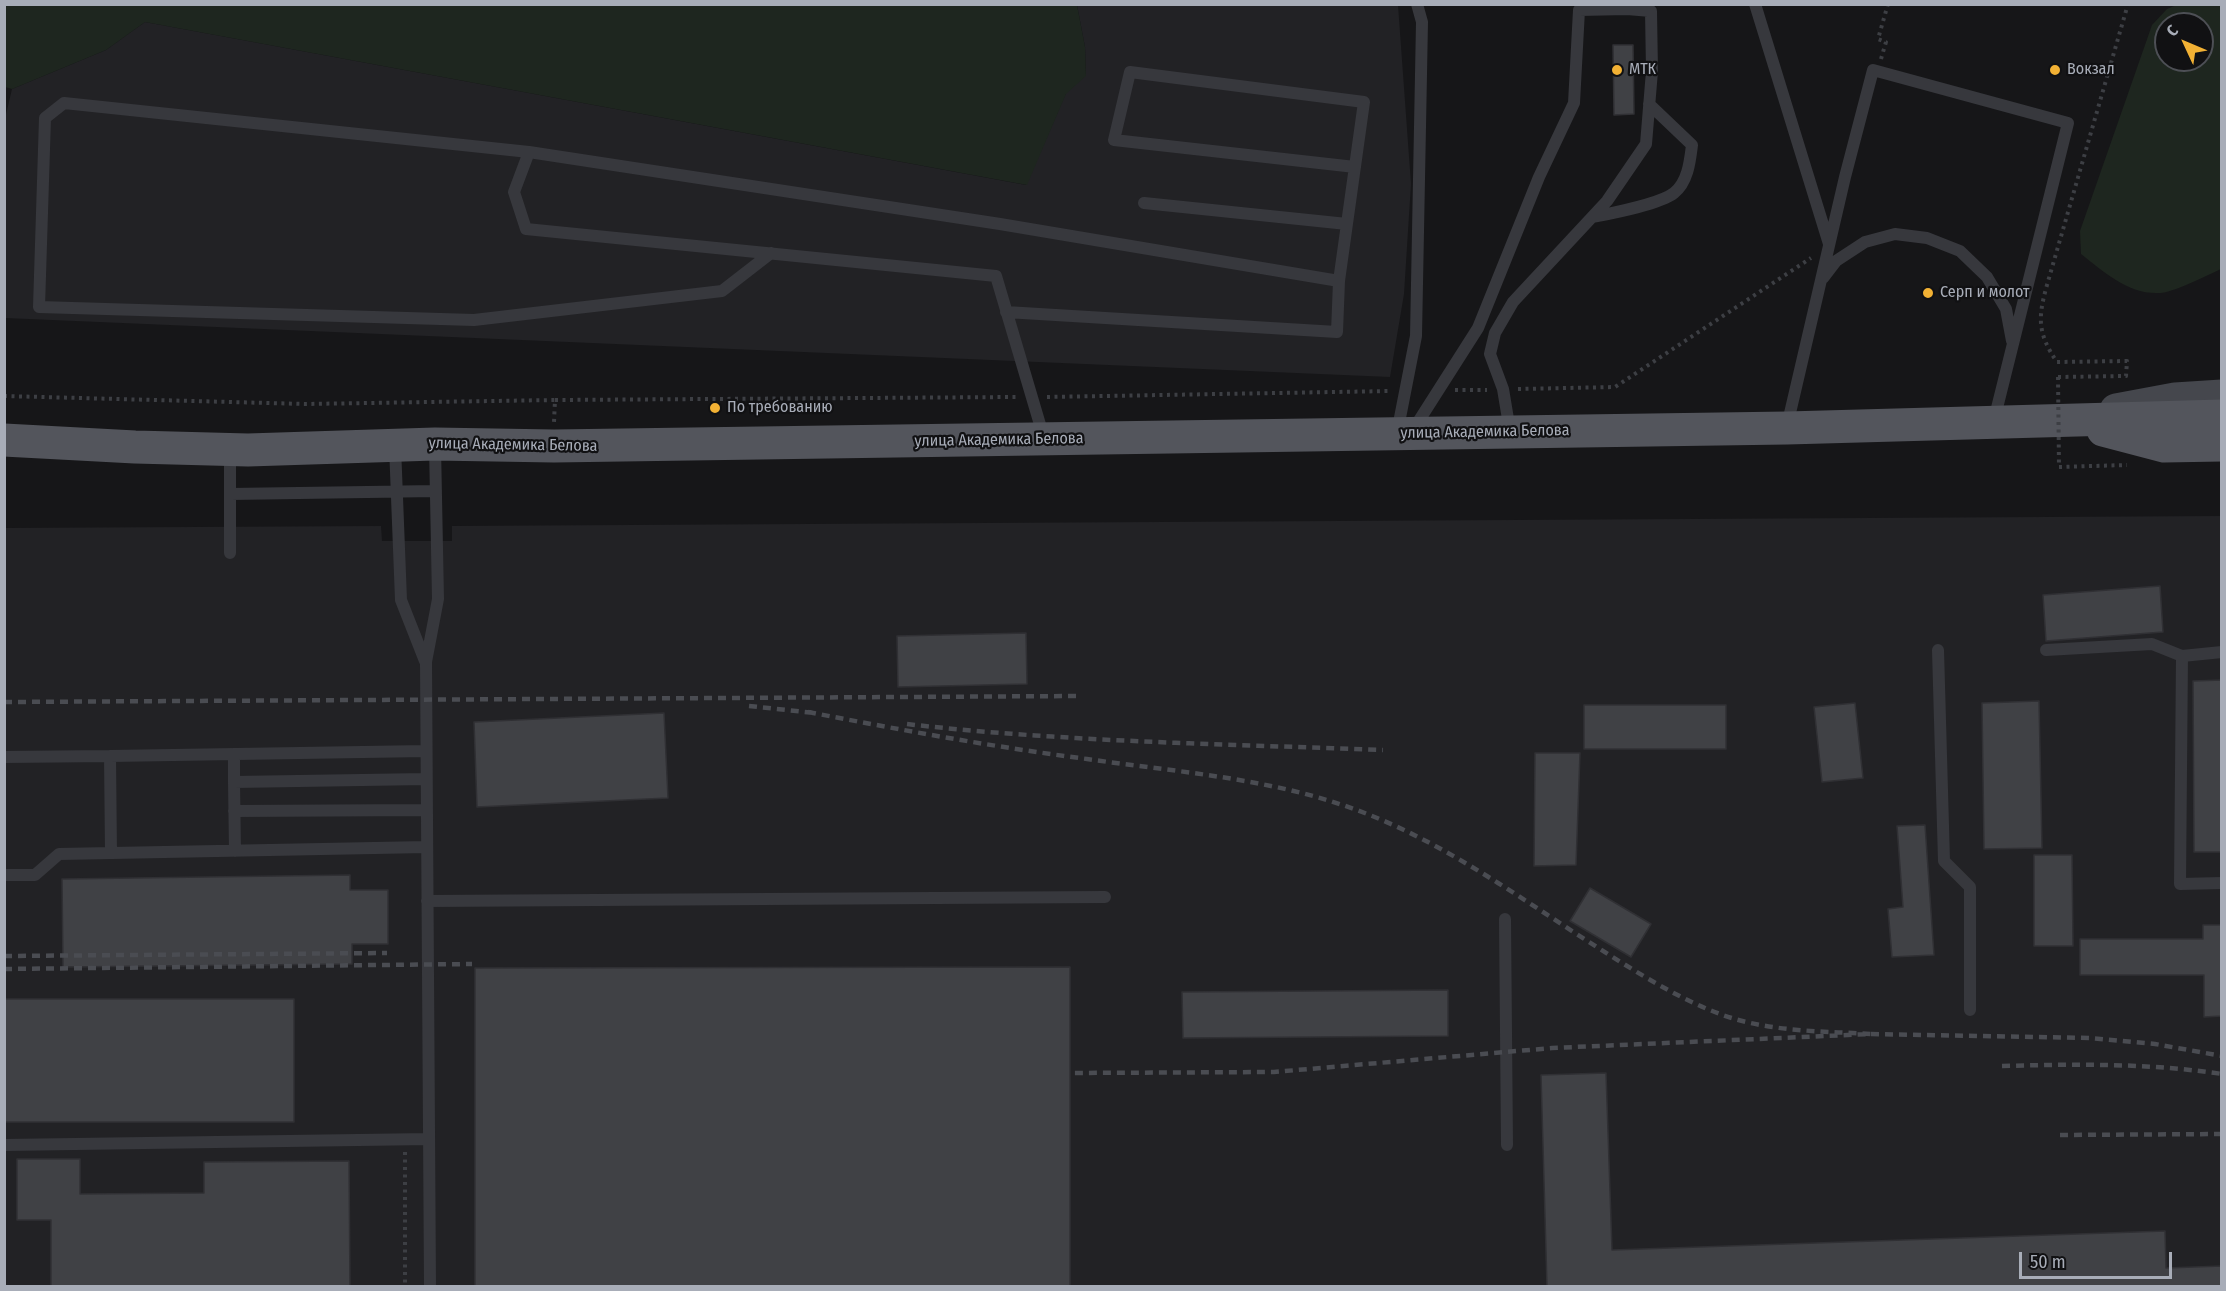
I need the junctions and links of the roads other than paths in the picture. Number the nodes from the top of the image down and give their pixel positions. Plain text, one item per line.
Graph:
1 (1417, 4) edge
2 (1755, 4) edge
3 (1649, 104) junction
4 (529, 152) junction
5 (1355, 168) junction
6 (1144, 203) dead end
7 (1593, 217) junction
8 (1347, 224) junction
9 (1829, 246) junction
10 (771, 253) junction
11 (1821, 280) junction
12 (1339, 281) junction
13 (1006, 312) junction
14 (2012, 345) junction
15 (2222, 396) edge
16 (2222, 416) edge
17 (2064, 420) junction
18 (1993, 424) junction
19 (1787, 428) junction
20 (1510, 431) junction
21 (1404, 434) junction
22 (1044, 439) junction
23 (4, 440) edge
24 (435, 444) junction
25 (395, 445) junction
26 (2222, 445) edge
27 (230, 450) junction
28 (436, 491) junction
29 (396, 492) junction
30 (230, 494) junction
31 (230, 553) dead end
32 (1938, 650) dead end
33 (2046, 650) dead end
34 (2222, 652) edge
35 (2182, 656) junction
36 (426, 662) junction
37 (426, 751) junction
38 (234, 754) junction
39 (110, 756) junction
40 (4, 757) edge
41 (426, 779) junction
42 (234, 782) junction
43 (427, 810) junction
44 (234, 811) junction
45 (427, 847) junction
46 (235, 850) junction
47 (111, 853) junction
48 (4, 874) edge
49 (2222, 883) edge
50 (1105, 897) dead end
51 (427, 901) junction
52 (1505, 919) dead end
53 (1970, 1010) dead end
54 (429, 1139) junction
55 (4, 1145) edge
56 (1507, 1145) dead end
57 (430, 1287) edge

1 - 21 lane
2 - 9 lane
3 - 7 lane
3 - 7 lane
3 - 21 lane
4 - 10 lane
4 - 10 lane
4 - 12 lane
5 - 5 lane
5 - 8 lane
6 - 8 lane
7 - 20 lane
8 - 12 lane
9 - 11 lane
9 - 14 lane
10 - 13 lane
11 - 14 lane
11 - 19 lane
12 - 13 lane
13 - 22 lane
14 - 18 lane
15 - 17 main road
16 - 17 main road, улица Академика Белова
17 - 18 main road, улица Академика Белова
17 - 26 main road
18 - 19 main road, улица Академика Белова
19 - 20 main road, улица Академика Белова
20 - 21 main road, улица Академика Белова
21 - 22 main road, улица Академика Белова
22 - 24 main road, улица Академика Белова
23 - 27 main road, улица Академика Белова
24 - 25 main road, улица Академика Белова
24 - 28 lane
25 - 27 main road, улица Академика Белова
25 - 29 lane
27 - 30 lane
28 - 29 lane
28 - 36 lane
29 - 30 lane
29 - 36 lane
30 - 31 lane
32 - 53 lane
33 - 35 lane
34 - 35 lane
35 - 49 lane
36 - 37 lane
37 - 38 lane
37 - 41 lane
38 - 39 lane
38 - 42 lane
39 - 40 lane
39 - 47 lane
41 - 42 lane
41 - 43 lane
42 - 44 lane
43 - 44 lane
43 - 45 lane
44 - 46 lane
45 - 46 lane
45 - 51 lane
46 - 47 lane
47 - 48 lane
50 - 51 lane
51 - 54 lane
52 - 56 lane
54 - 55 lane
54 - 57 lane

